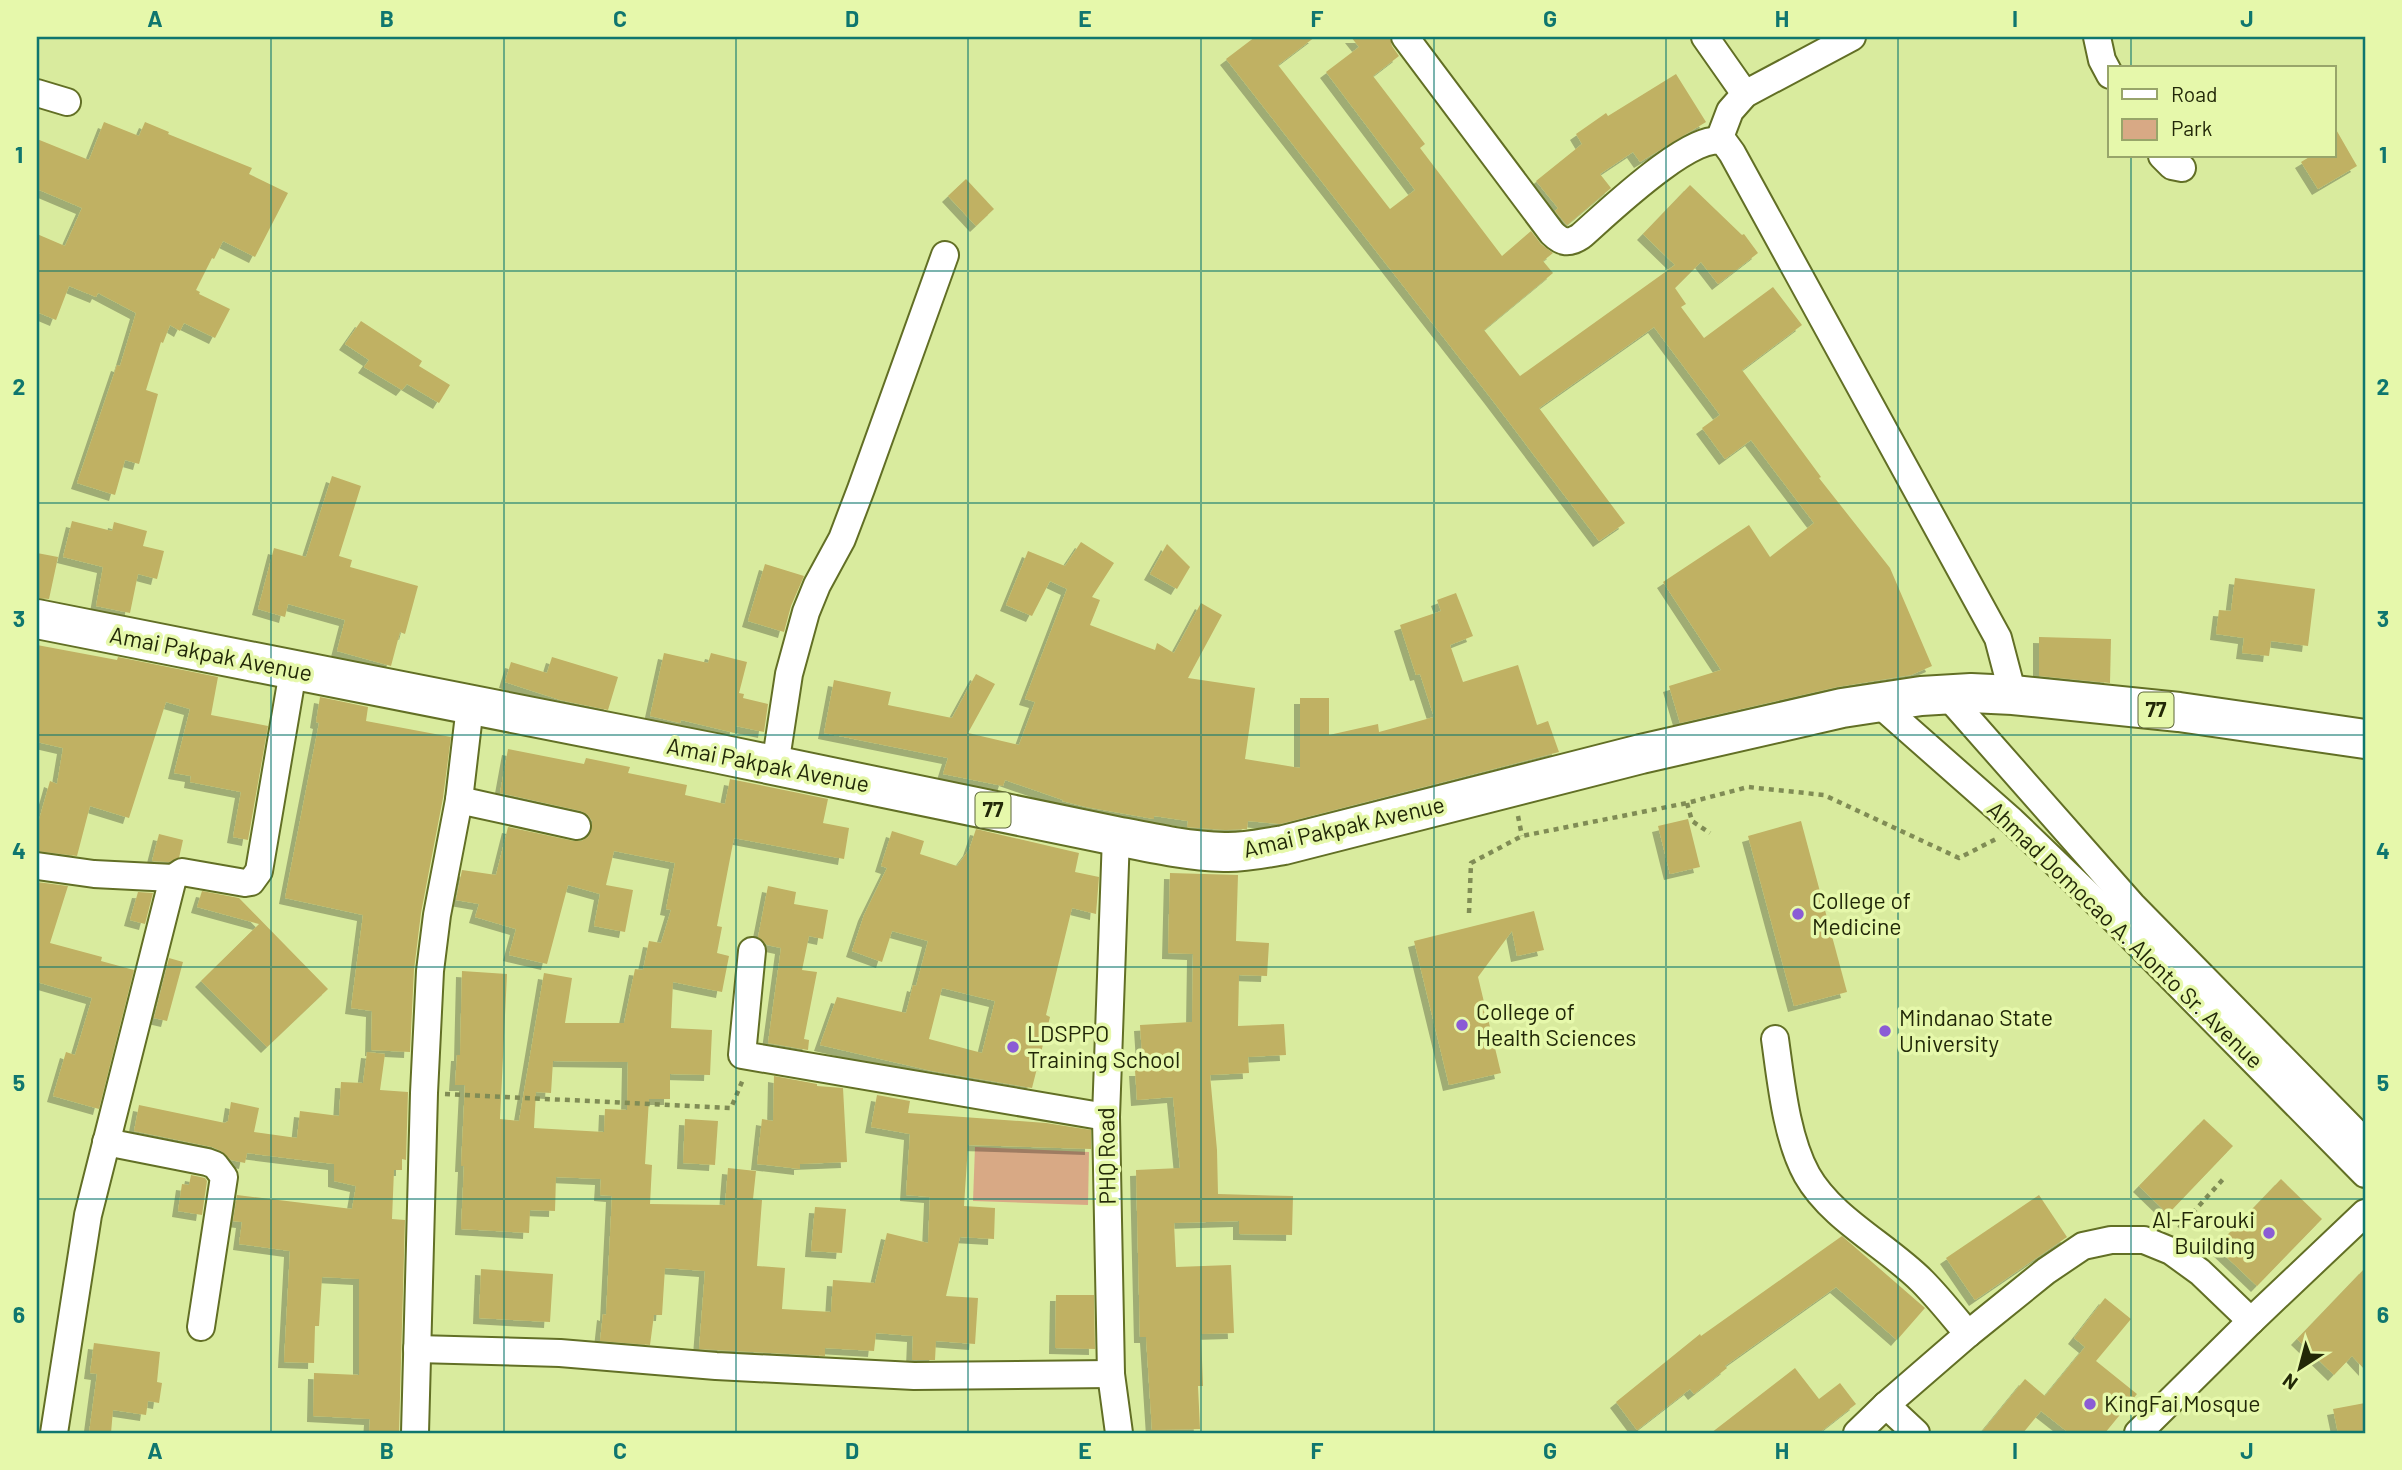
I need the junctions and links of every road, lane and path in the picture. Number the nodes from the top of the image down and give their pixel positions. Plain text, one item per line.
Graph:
1 (1405, 37) edge
2 (1705, 37) edge
3 (1852, 37) edge
4 (2097, 37) edge
5 (2108, 71) edge
6 (37, 93) edge
7 (1745, 94) junction
8 (67, 102) dead end
9 (1719, 140) junction
10 (945, 255) dead end
11 (37, 619) edge
12 (293, 671) junction
13 (1946, 694) junction
14 (2013, 695) junction
15 (1877, 702) junction
16 (470, 706) junction
17 (2365, 738) edge
18 (2003, 759) junction
19 (775, 766) junction
20 (1976, 789) junction
21 (459, 800) junction
22 (1687, 803) junction
23 (577, 827) dead end
24 (1710, 833) dead end
25 (1116, 836) junction
26 (1999, 838) dead end
27 (2081, 847) junction
28 (37, 866) edge
29 (2062, 868) junction
30 (173, 878) junction
31 (1469, 913) dead end
32 (752, 951) dead end
33 (1775, 1038) dead end
34 (742, 1055) junction
35 (424, 1093) junction
36 (1106, 1117) junction
37 (106, 1142) junction
38 (2365, 1142) edge
39 (2365, 1174) edge
40 (2225, 1177) dead end
41 (2365, 1213) edge
42 (2162, 1247) junction
43 (2250, 1321) junction
44 (201, 1327) dead end
45 (1968, 1334) junction
46 (417, 1349) junction
47 (1111, 1374) junction
48 (1886, 1405) junction
49 (54, 1433) edge
50 (415, 1433) edge
51 (1119, 1433) edge
52 (1857, 1433) edge
53 (1916, 1433) edge
54 (2138, 1433) edge

1 - 9 street
2 - 7 street
3 - 7 street
4 - 5 street
6 - 8 street
7 - 9 street
9 - 14 street
10 - 19 street
11 - 12 highway, Amai Pakpak Avenue / 77
12 - 16 highway, Amai Pakpak Avenue / 77
12 - 30 street
13 - 14 highway, Amai Pakpak Avenue / 77
13 - 15 highway, Amai Pakpak Avenue / 77
13 - 18 street, Ahmad Domocao A. Alonto Sr. Avenue
14 - 17 highway, Amai Pakpak Avenue / 77
15 - 20 street, Ahmad Domocao A. Alonto Sr. Avenue
15 - 25 highway, Amai Pakpak Avenue / 77
16 - 19 highway, Amai Pakpak Avenue / 77
16 - 21 street
18 - 20 street
18 - 27 street, Ahmad Domocao A. Alonto Sr. Avenue
19 - 25 highway, Amai Pakpak Avenue / 77
20 - 29 street, Ahmad Domocao A. Alonto Sr. Avenue
21 - 23 street
21 - 35 street
22 - 24 path
22 - 26 path
22 - 31 path
25 - 36 street, PHQ Road
27 - 29 street
27 - 38 street, Ahmad Domocao A. Alonto Sr. Avenue
28 - 30 street
29 - 39 street, Ahmad Domocao A. Alonto Sr. Avenue
30 - 37 street
32 - 34 street
33 - 45 street
34 - 35 path
34 - 36 street
35 - 46 street
36 - 47 street, PHQ Road
37 - 44 street
37 - 49 street
40 - 42 path
41 - 43 street
42 - 43 street
42 - 45 street
43 - 54 street
45 - 48 street
46 - 47 street
46 - 50 street
47 - 51 street, PHQ Road
48 - 52 street
48 - 53 street

